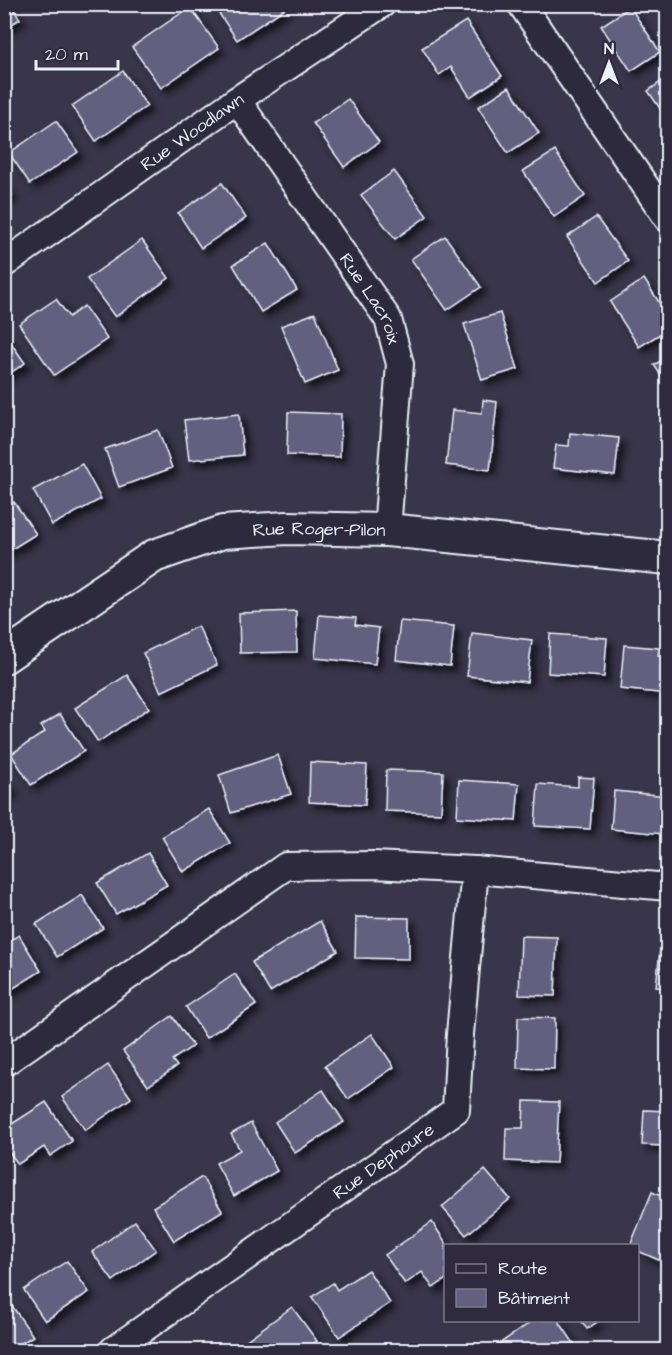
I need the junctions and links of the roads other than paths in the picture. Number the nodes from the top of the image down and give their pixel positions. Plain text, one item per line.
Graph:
1 (382, 4) edge
2 (521, 4) edge
3 (237, 100) junction
4 (668, 219) edge
5 (4, 264) edge
6 (387, 530) junction
7 (668, 558) edge
8 (4, 657) edge
9 (475, 870) junction
10 (668, 887) edge
11 (4, 1063) edge
12 (113, 1350) edge

1 - 3 street, Rue Woodlawn
2 - 4 street
3 - 5 street, Rue Woodlawn
3 - 6 street, Rue Lacroix
6 - 7 street, Rue Roger-Pilon
6 - 8 street, Rue Roger-Pilon
9 - 10 street
9 - 11 street
9 - 12 street, Rue Dephoure

